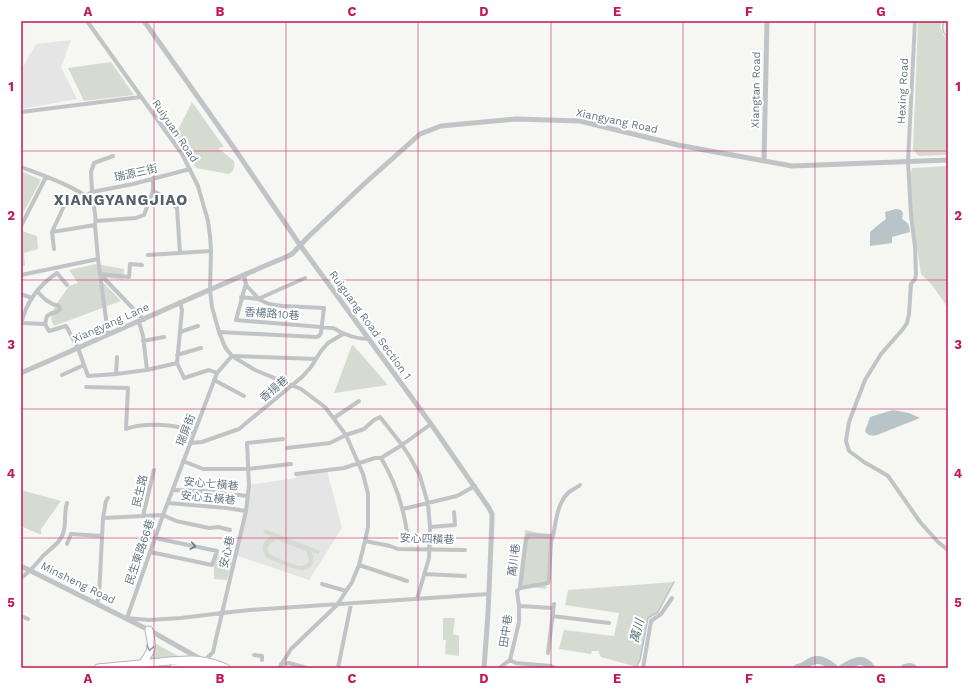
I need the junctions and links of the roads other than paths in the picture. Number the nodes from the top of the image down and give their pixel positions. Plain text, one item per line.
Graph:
1 (87, 21) edge
2 (144, 21) edge
3 (767, 21) edge
4 (915, 21) edge
5 (141, 97) junction
6 (21, 112) edge
7 (113, 156) dead end
8 (764, 160) junction
9 (948, 160) edge
10 (908, 162) junction
11 (21, 167) edge
12 (190, 169) junction
13 (46, 177) junction
14 (153, 178) junction
15 (153, 191) junction
16 (92, 192) junction
17 (86, 196) junction
18 (64, 206) dead end
19 (95, 223) junction
20 (21, 226) edge
21 (52, 232) junction
22 (300, 245) junction
23 (54, 249) dead end
24 (211, 251) junction
25 (180, 253) junction
26 (148, 255) dead end
27 (98, 260) junction
28 (142, 265) dead end
29 (100, 274) junction
30 (21, 275) edge
31 (244, 275) junction
32 (305, 278) dead end
33 (246, 283) junction
34 (67, 285) dead end
35 (210, 290) junction
36 (37, 291) junction
37 (21, 294) edge
38 (242, 297) junction
39 (32, 298) junction
40 (258, 299) junction
41 (180, 302) junction
42 (141, 321) junction
43 (21, 324) edge
44 (45, 324) junction
45 (198, 326) dead end
46 (322, 326) junction
47 (180, 332) junction
48 (219, 332) junction
49 (108, 334) junction
50 (343, 334) junction
51 (164, 337) dead end
52 (369, 340) junction
53 (143, 341) junction
54 (78, 348) junction
55 (201, 348) dead end
56 (177, 355) junction
57 (232, 356) junction
58 (116, 357) dead end
59 (316, 359) junction
60 (177, 363) junction
61 (84, 365) junction
62 (147, 370) junction
63 (21, 373) edge
64 (217, 373) junction
65 (116, 374) junction
66 (62, 375) dead end
67 (214, 380) junction
68 (292, 386) junction
69 (86, 387) dead end
70 (244, 396) dead end
71 (359, 401) dead end
72 (334, 418) junction
73 (430, 424) junction
74 (194, 433) junction
75 (346, 435) junction
76 (283, 439) dead end
77 (190, 443) junction
78 (402, 445) junction
79 (287, 448) dead end
80 (381, 458) junction
81 (184, 461) junction
82 (291, 464) dead end
83 (359, 464) junction
84 (248, 469) junction
85 (154, 470) dead end
86 (296, 474) dead end
87 (580, 485) dead end
88 (475, 486) junction
89 (173, 490) junction
90 (248, 496) junction
91 (108, 498) dead end
92 (67, 503) dead end
93 (168, 503) junction
94 (428, 504) junction
95 (403, 509) junction
96 (246, 511) junction
97 (454, 512) dead end
98 (163, 515) junction
99 (143, 516) junction
100 (103, 518) junction
101 (430, 526) junction
102 (230, 530) dead end
103 (407, 532) dead end
104 (102, 536) junction
105 (553, 536) junction
106 (155, 538) junction
107 (365, 542) junction
108 (67, 544) dead end
109 (429, 549) junction
110 (465, 550) dead end
111 (948, 550) edge
112 (150, 552) junction
113 (359, 565) junction
114 (21, 566) edge
115 (30, 571) junction
116 (424, 574) junction
117 (466, 576) dead end
118 (21, 578) edge
119 (407, 581) dead end
120 (322, 584) dead end
121 (519, 590) junction
122 (346, 591) junction
123 (489, 594) junction
124 (672, 598) dead end
125 (417, 599) junction
126 (97, 603) junction
127 (351, 604) junction
128 (337, 605) junction
129 (519, 606) junction
130 (222, 613) junction
131 (21, 616) edge
132 (552, 616) junction
133 (126, 618) junction
134 (28, 619) dead end
135 (609, 623) dead end
136 (149, 630) junction
137 (548, 653) dead end
138 (254, 654) dead end
139 (262, 660) dead end
140 (510, 660) junction
141 (204, 661) junction
142 (516, 663) junction
143 (142, 664) junction
144 (280, 666) edge
145 (98, 668) edge
146 (174, 668) edge
147 (208, 668) edge
148 (212, 668) edge
149 (226, 668) edge
150 (306, 668) edge
151 (338, 668) edge
152 (484, 668) edge
153 (499, 668) edge
154 (516, 668) edge
155 (555, 668) edge
156 (643, 668) edge

1 - 5 street, Ruiyuan Road
2 - 22 street, Ruiguang Road Section 1
3 - 8 street, Xiangtan Road
4 - 10 street, Hexing Road
5 - 6 street
5 - 12 street, Ruiyuan Road
7 - 16 street
8 - 10 street, Xiangyang Road
8 - 22 street, Xiangyang Road
9 - 10 street, Xiangyang Road
10 - 111 street, Hexing Road
11 - 13 street
12 - 14 street, 瑞源三街
12 - 24 street, Ruiyuan Road
13 - 17 street
13 - 20 street
14 - 15 street
14 - 16 street, 瑞源三街
15 - 19 street
15 - 25 street
16 - 17 street, 瑞源三街
17 - 19 street
18 - 21 street
19 - 21 street
19 - 27 street
21 - 23 street
22 - 31 street, Xiangyang Lane
22 - 52 street, Ruiguang Road Section 1
24 - 25 street
24 - 35 street, Ruiyuan Road
25 - 26 street
27 - 29 street
27 - 30 street
28 - 29 street
29 - 42 street
29 - 49 street
31 - 33 street, 香楊路10巷
31 - 35 street, Xiangyang Lane
32 - 40 street
33 - 38 street, 香楊路10巷
33 - 40 street, 香楊路10巷
34 - 36 street
35 - 41 street, Xiangyang Lane
35 - 48 street
36 - 39 street
36 - 44 street
37 - 39 street
38 - 40 street
38 - 46 street, 香楊路10巷
39 - 43 street
40 - 46 street
41 - 42 street, Xiangyang Lane
41 - 47 street
42 - 49 street, Xiangyang Lane
42 - 53 street
43 - 44 street
44 - 54 street
45 - 47 street
46 - 48 street
46 - 50 street, 香楊路10巷
47 - 56 street
48 - 57 street
49 - 54 street, Xiangyang Lane
50 - 52 street, 香楊路10巷
50 - 59 street, 香揚巷
51 - 53 street
52 - 73 street, Ruiguang Road Section 1
53 - 62 street
54 - 61 street
54 - 63 street, Xiangyang Lane
55 - 56 street
56 - 60 street
57 - 59 street, 香揚巷
57 - 64 street, 瑞屏街
57 - 68 street
58 - 65 street
59 - 68 street, 香揚巷
60 - 62 street
60 - 64 street
61 - 65 street
61 - 66 street
62 - 65 street
64 - 67 street, 瑞屏街
67 - 70 street, 香揚巷
67 - 74 street, 瑞屏街
68 - 72 street
68 - 77 street, 香揚巷
69 - 74 street
71 - 72 street
72 - 75 street
73 - 78 street
73 - 88 street, Ruiguang Road Section 1
74 - 77 street, 瑞屏街
75 - 78 street
75 - 79 street
75 - 83 street
76 - 84 street, 安心巷
77 - 81 street, 瑞屏街
78 - 80 street
78 - 94 street
80 - 83 street
80 - 95 street
81 - 84 street
81 - 89 street, 瑞屏街
82 - 84 street
83 - 86 street
83 - 107 street
84 - 90 street, 安心巷
85 - 99 street, 民生路
87 - 105 street, 萬川巷
88 - 94 street
88 - 123 street, Ruiguang Road Section 1
89 - 90 street, 安心七橫巷
89 - 93 street, 瑞屏街
90 - 96 street, 安心巷
91 - 100 street
92 - 115 street
93 - 96 street, 安心五橫巷
93 - 98 street, 瑞屏街
94 - 95 street
94 - 101 street
95 - 103 street
96 - 130 street, 安心巷
97 - 101 street
98 - 99 street
98 - 102 street
98 - 106 street, 民生東路66巷
99 - 100 street
100 - 104 street
101 - 109 street
104 - 108 street
104 - 126 street
105 - 121 street, 萬川巷
105 - 121 street, 萬川巷
106 - 112 street, 民生東路66巷
106 -> 112 street
107 - 109 street, 安心四橫巷
107 - 113 street
109 - 110 street, 安心四橫巷
109 - 116 street
112 - 133 street, 民生東路66巷
113 - 119 street
113 - 122 street
114 - 115 street, Minsheng Road
115 - 118 street
115 - 126 street, Minsheng Road
116 - 117 street
116 - 125 street
120 - 122 street
121 - 129 street, 田中巷
122 - 128 street
123 - 125 street
123 - 152 street, Ruiguang Road Section 1
124 - 156 street
125 - 127 street
126 - 133 street, Minsheng Road
127 - 128 street
127 - 151 street
128 - 130 street
128 - 144 street
129 - 132 street
129 - 140 street, 田中巷
130 - 133 street
130 - 141 street, 安心巷
131 - 134 street
132 - 135 street
132 - 137 street
133 - 136 street, Minsheng Road
136 - 141 street, Minsheng Road
136 -> 143 main road
138 - 139 street
140 - 142 street
140 - 153 street, 田中巷
141 - 143 main road
141 - 148 street, Minsheng Road
141 - 149 main road
142 - 154 street
142 - 155 street
143 - 145 main road
144 - 150 street
146 - 147 main road

